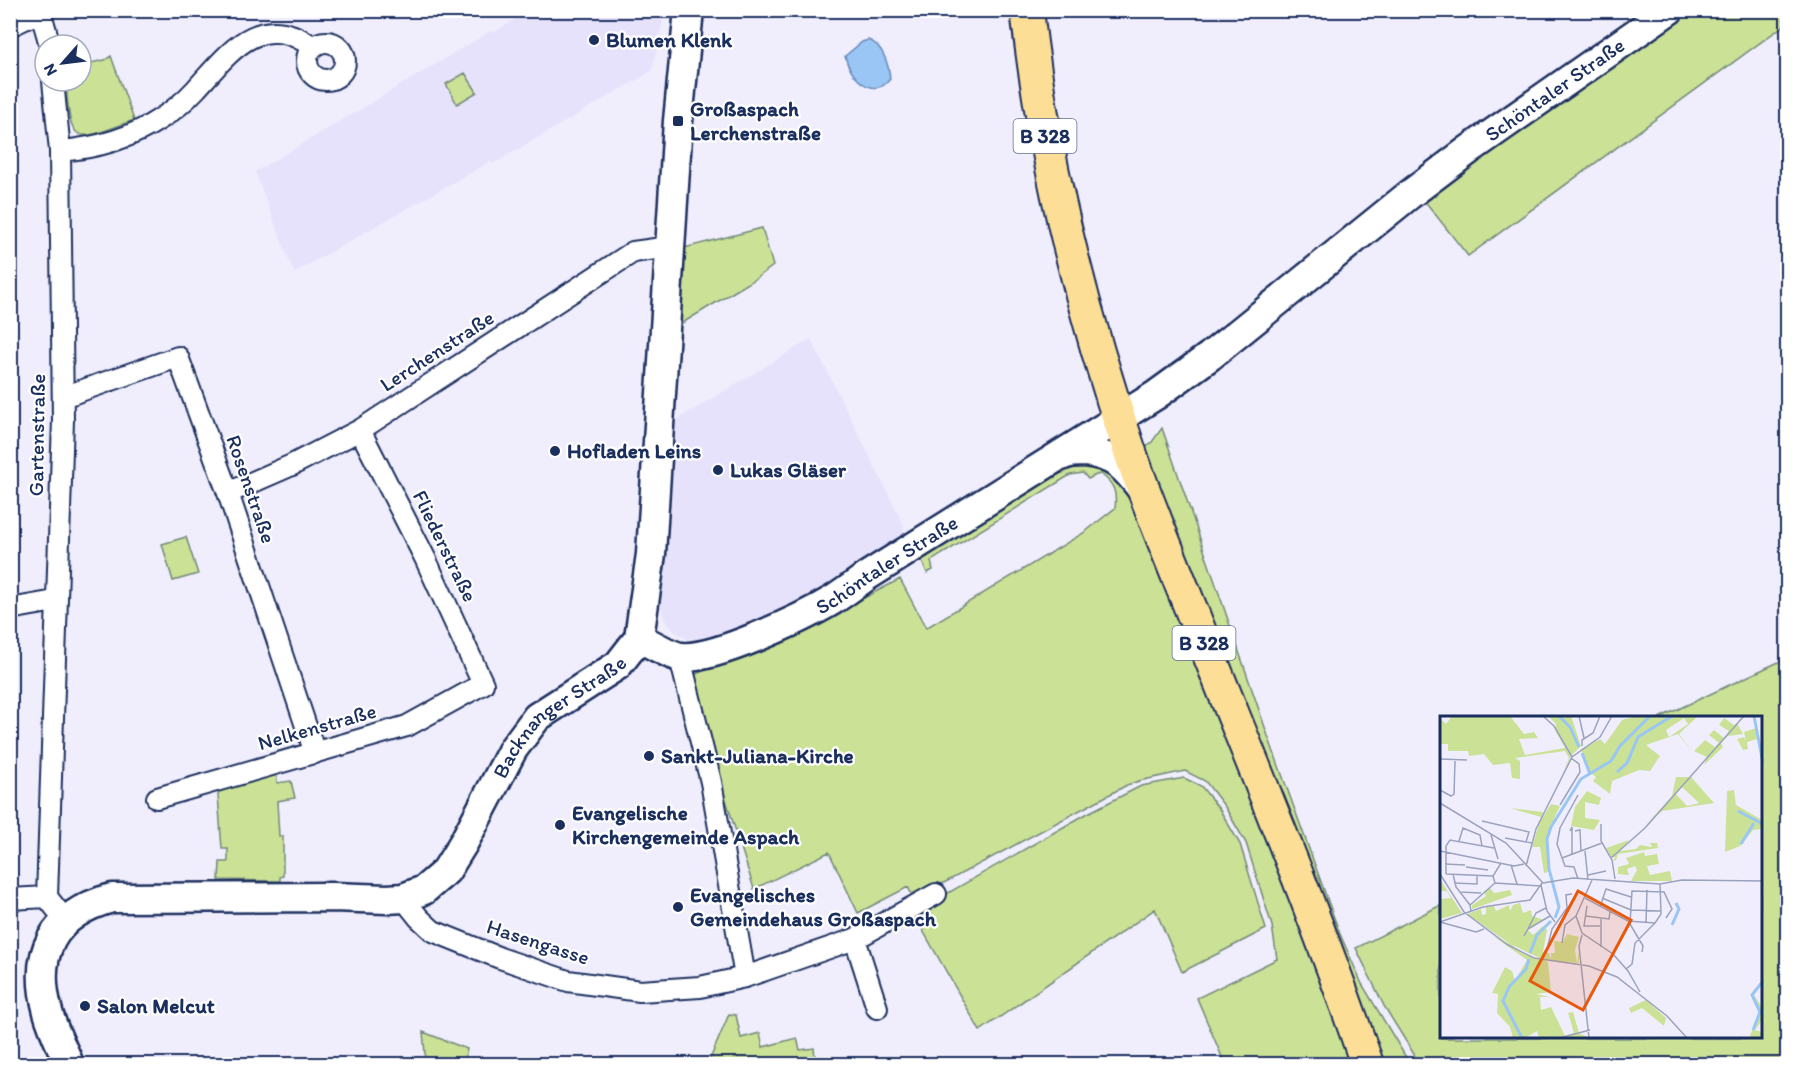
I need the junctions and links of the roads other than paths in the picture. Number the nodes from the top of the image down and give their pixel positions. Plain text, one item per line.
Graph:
1 (689, 10) edge
2 (1027, 10) edge
3 (1669, 10) edge
4 (42, 11) edge
5 (10, 26) edge
6 (47, 33) edge
7 (313, 47) dead end
8 (54, 93) edge
9 (60, 151) junction
10 (670, 247) junction
11 (63, 397) junction
12 (1119, 417) junction
13 (360, 430) junction
14 (1056, 458) junction
15 (228, 493) junction
16 (1149, 502) junction
17 (56, 601) junction
18 (10, 609) edge
19 (639, 638) junction
20 (680, 657) junction
21 (483, 684) joint
22 (315, 753) junction
23 (157, 798) dead end
24 (936, 894) dead end
25 (47, 897) junction
26 (403, 897) junction
27 (10, 899) edge
28 (65, 920) junction
29 (855, 939) junction
30 (745, 977) junction
31 (877, 1008) dead end
32 (69, 1065) edge
33 (1367, 1065) edge

1 - 10 street, Backnanger Straße
2 - 12 main road, B 328
3 - 12 street, Schöntaler Straße
4 - 5 street
4 - 6 street
7 - 9 street
8 - 9 street, Gartenstraße
9 - 11 street, Gartenstraße
10 - 13 street, Lerchenstraße
10 - 19 street, Backnanger Straße
11 - 15 street, Rosenstraße
11 - 17 street, Gartenstraße
12 - 14 street, Schöntaler Straße
12 - 16 main road, B 328
13 - 15 street, Lerchenstraße
13 - 21 street, Fliederstraße
14 - 16 street
14 - 20 street, Schöntaler Straße
15 - 22 street, Rosenstraße
16 - 33 main road, B 328
17 - 18 street
17 - 25 street, Gartenstraße
19 - 20 street
19 - 26 street, Backnanger Straße
20 - 30 street
21 - 22 street, Nelkenstraße
22 - 23 street, Nelkenstraße
24 - 29 street, Hasengasse
25 - 27 street
25 - 28 street
26 - 28 street, Backnanger Straße
26 - 30 street, Hasengasse
28 - 32 street, Backnanger Straße
29 - 30 street, Hasengasse
29 - 31 street

